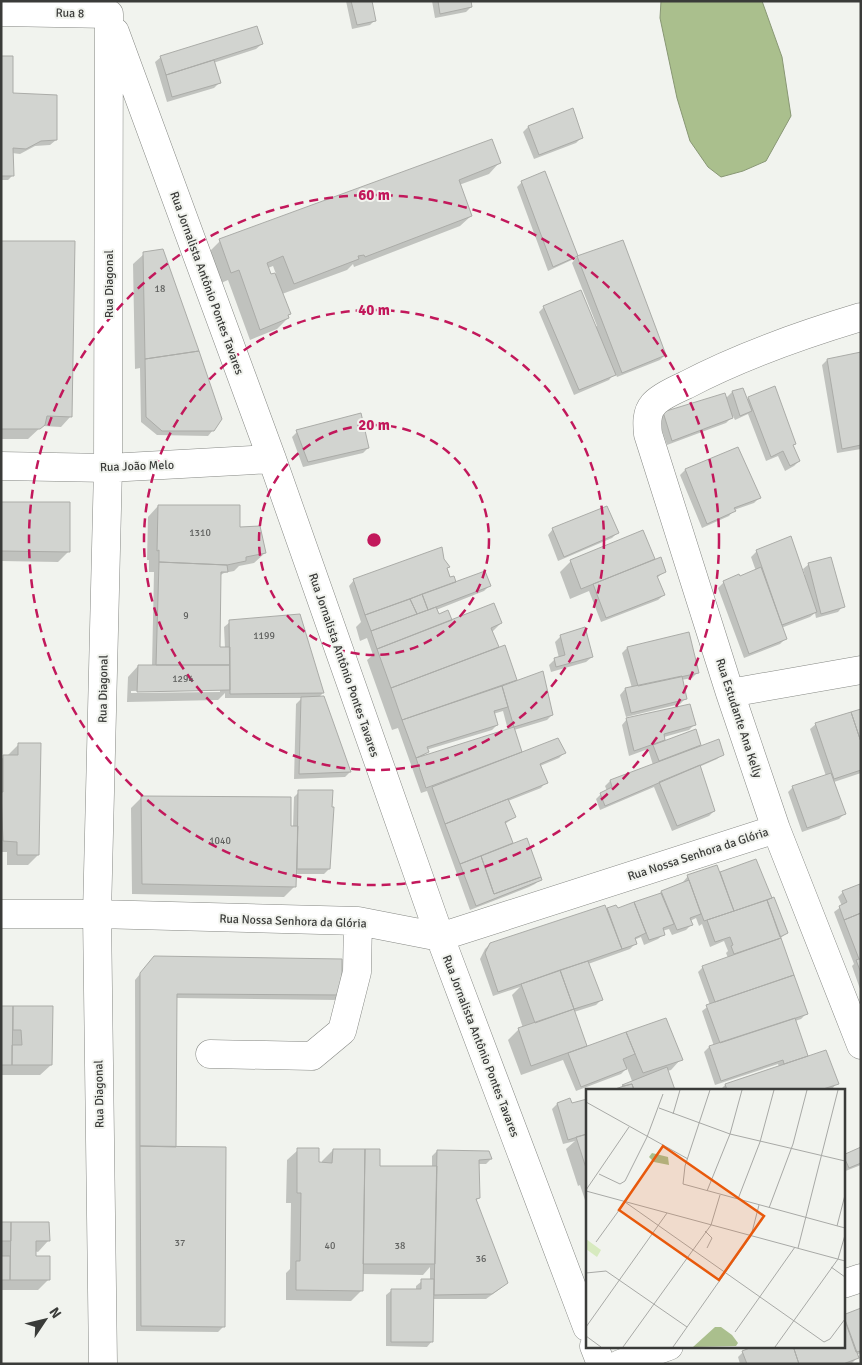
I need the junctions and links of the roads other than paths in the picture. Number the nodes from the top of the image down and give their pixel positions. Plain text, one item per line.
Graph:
1 (107, 8) edge
2 (1, 12) edge
3 (861, 317) edge
4 (272, 460) junction
5 (1, 466) edge
6 (108, 468) junction
7 (861, 670) edge
8 (730, 693) junction
9 (776, 829) junction
10 (1, 914) edge
11 (97, 914) junction
12 (358, 922) junction
13 (440, 938) junction
14 (858, 1029) edge
15 (210, 1054) dead end
16 (861, 1278) edge
17 (844, 1284) edge
18 (586, 1324) edge
19 (595, 1348) edge
20 (664, 1348) edge
21 (103, 1364) edge
22 (601, 1364) edge
23 (620, 1364) edge

1 - 2 street, Rua 8
1 - 4 street, Rua Jornalista Antônio Pontes Tavares
1 - 6 street, Rua Diagonal
3 - 8 street, Rua Estudante Ana Kelly
4 - 6 street, Rua João Melo
4 - 13 street, Rua Jornalista Antônio Pontes Tavares
5 - 6 street, Rua João Melo
6 - 11 street, Rua Diagonal
7 - 8 street
8 - 9 street, Rua Estudante Ana Kelly
9 - 13 street, Rua Nossa Senhora da Glória
9 - 14 street, Rua Estudante Ana Kelly
10 - 11 street, Rua Nossa Senhora da Glória
11 - 12 street, Rua Nossa Senhora da Glória
11 - 21 street, Rua Diagonal
12 - 13 street, Rua Nossa Senhora da Glória
12 - 15 street
13 - 18 street, Rua Jornalista Antônio Pontes Tavares
16 - 17 street
19 - 22 street
20 - 23 street

